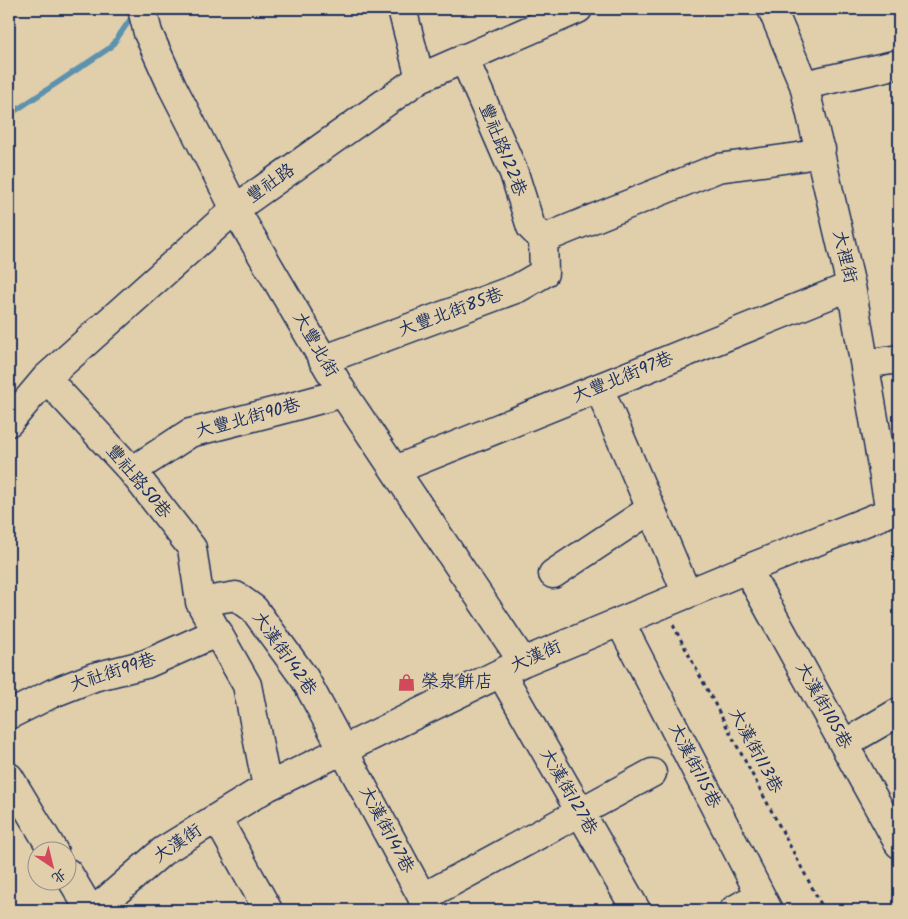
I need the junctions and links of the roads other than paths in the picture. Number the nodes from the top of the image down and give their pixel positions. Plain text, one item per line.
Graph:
1 (402, 9) edge
2 (578, 9) edge
3 (772, 9) edge
4 (145, 21) edge
5 (464, 58) junction
6 (899, 64) edge
7 (420, 78) junction
8 (804, 85) junction
9 (820, 151) junction
10 (236, 209) junction
11 (543, 239) junction
12 (851, 286) junction
13 (899, 359) edge
14 (323, 360) junction
15 (865, 364) junction
16 (46, 378) junction
17 (599, 388) junction
18 (343, 393) junction
19 (9, 422) edge
20 (395, 470) junction
21 (132, 471) junction
22 (651, 509) junction
23 (895, 511) edge
24 (747, 569) junction
25 (553, 574) dead end
26 (674, 599) junction
27 (200, 602) junction
28 (620, 622) junction
29 (218, 632) junction
30 (512, 667) junction
31 (899, 712) edge
32 (9, 715) edge
33 (844, 744) junction
34 (344, 750) junction
35 (652, 773) dead end
36 (9, 777) edge
37 (267, 787) junction
38 (16, 807) edge
39 (580, 812) junction
40 (217, 818) junction
41 (46, 842) edge
42 (899, 844) edge
43 (78, 890) edge
44 (764, 903) edge
45 (426, 904) edge
46 (90, 910) edge
47 (95, 910) edge
48 (268, 910) edge
49 (636, 910) edge
50 (734, 910) edge

1 - 7 street
2 - 5 street, 豐社路
3 - 8 street, 大裡街
4 - 10 street, 大豐北街
5 - 7 street, 豐社路
5 - 11 street, 豐社路122巷
6 - 8 street
7 - 10 street, 豐社路
8 - 9 street, 大裡街
9 - 11 street
9 - 12 street, 大裡街
10 - 14 street, 大豐北街
10 - 16 street, 豐社路
11 - 14 street, 大豐北街85巷
12 - 15 street, 大裡街
12 - 17 street, 大豐北街97巷
13 - 15 street
14 - 18 street, 大豐北街
15 - 23 street, 大裡街
16 - 19 street, 豐社路
16 - 21 street, 豐社路50巷
17 - 20 street, 大豐北街97巷
17 - 22 street
18 - 20 street, 大豐北街
18 - 21 street, 大豐北街90巷
20 - 30 street, 大豐北街
21 - 27 street, 豐社路50巷
22 - 25 street
22 - 26 street
23 - 24 street, 大漢街
24 - 26 street, 大漢街
24 - 33 street, 大漢街105巷
26 - 28 street, 大漢街
27 - 29 street
27 - 34 street, 大漢街142巷
28 - 30 street, 大漢街
28 - 44 street, 大漢街115巷
29 - 32 street, 大社街99巷
29 - 37 street
30 - 34 street, 大漢街
30 - 39 street, 大漢街127巷
31 - 33 street
33 - 42 street, 大漢街105巷
34 - 37 street, 大漢街
34 - 45 street, 大漢街147巷
35 - 39 street
36 - 38 street
37 - 40 street, 大漢街
38 - 41 street
39 - 45 street
39 - 49 street, 大漢街127巷
40 - 47 street, 大漢街
40 - 48 street
43 - 46 street
44 - 50 street

